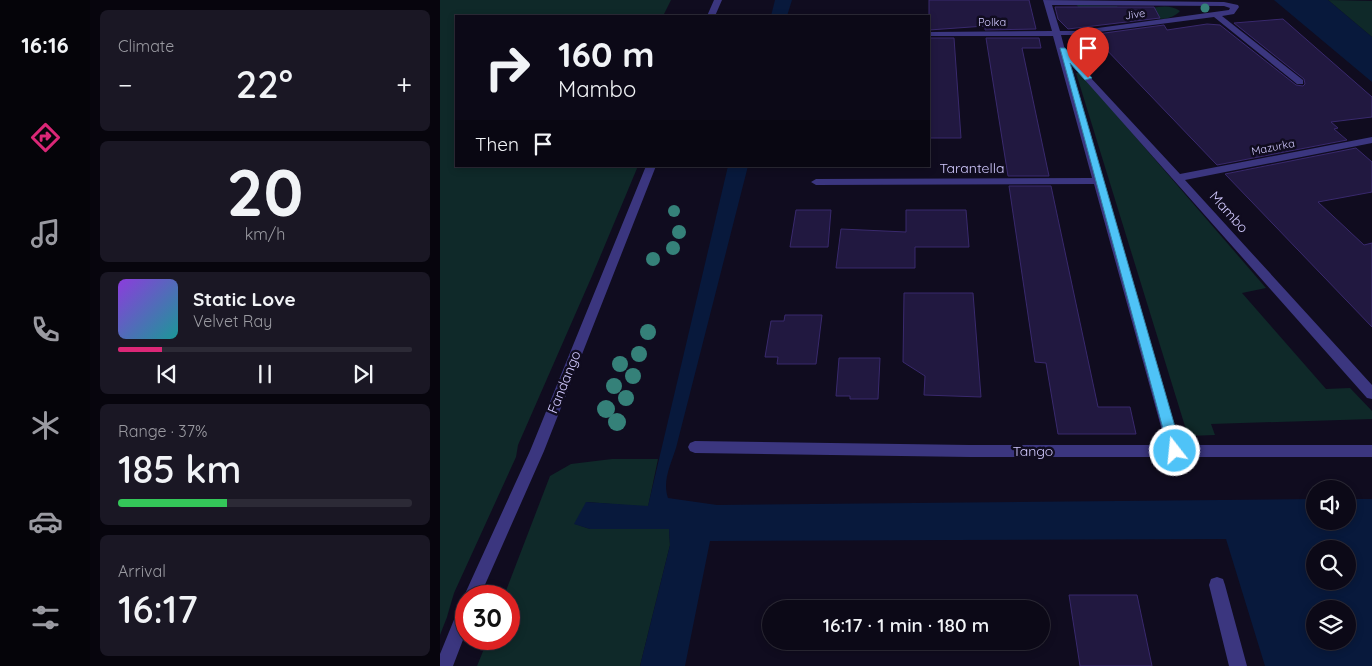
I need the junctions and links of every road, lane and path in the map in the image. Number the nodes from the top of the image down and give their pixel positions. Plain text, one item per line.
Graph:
1 (718, 0) edge
2 (1048, 2) edge
3 (1178, 4) junction
4 (1215, 14) junction
5 (711, 15) edge
6 (1188, 17) junction
7 (930, 34) edge
8 (1055, 34) junction
9 (1063, 50) junction
10 (1300, 82) dead end
11 (1372, 140) edge
12 (651, 167) edge
13 (1178, 178) junction
14 (816, 182) dead end
15 (1098, 182) junction
16 (1372, 394) edge
17 (695, 447) dead end
18 (1175, 451) junction
19 (1372, 451) edge
20 (477, 585) edge
21 (1217, 585) dead end
22 (455, 638) edge
23 (444, 666) edge
24 (1238, 666) edge

1 - 5 street
2 - 3 street, Jive
2 - 8 street, Mambo
3 - 4 street, Jive
3 - 6 street
4 - 6 street, Jive
4 - 10 street
6 - 8 street, Jive
7 - 8 street, Polka
8 - 9 street, Mambo
9 - 13 street, Mambo
9 - 15 street, Mambo
11 - 13 street, Mazurka
12 - 20 street, Fandango
13 - 16 street, Mambo
14 - 15 street, Tarantella
15 - 18 street, Mambo
17 - 18 street, Tango
18 - 19 street, Tango
21 - 24 street
22 - 23 street

